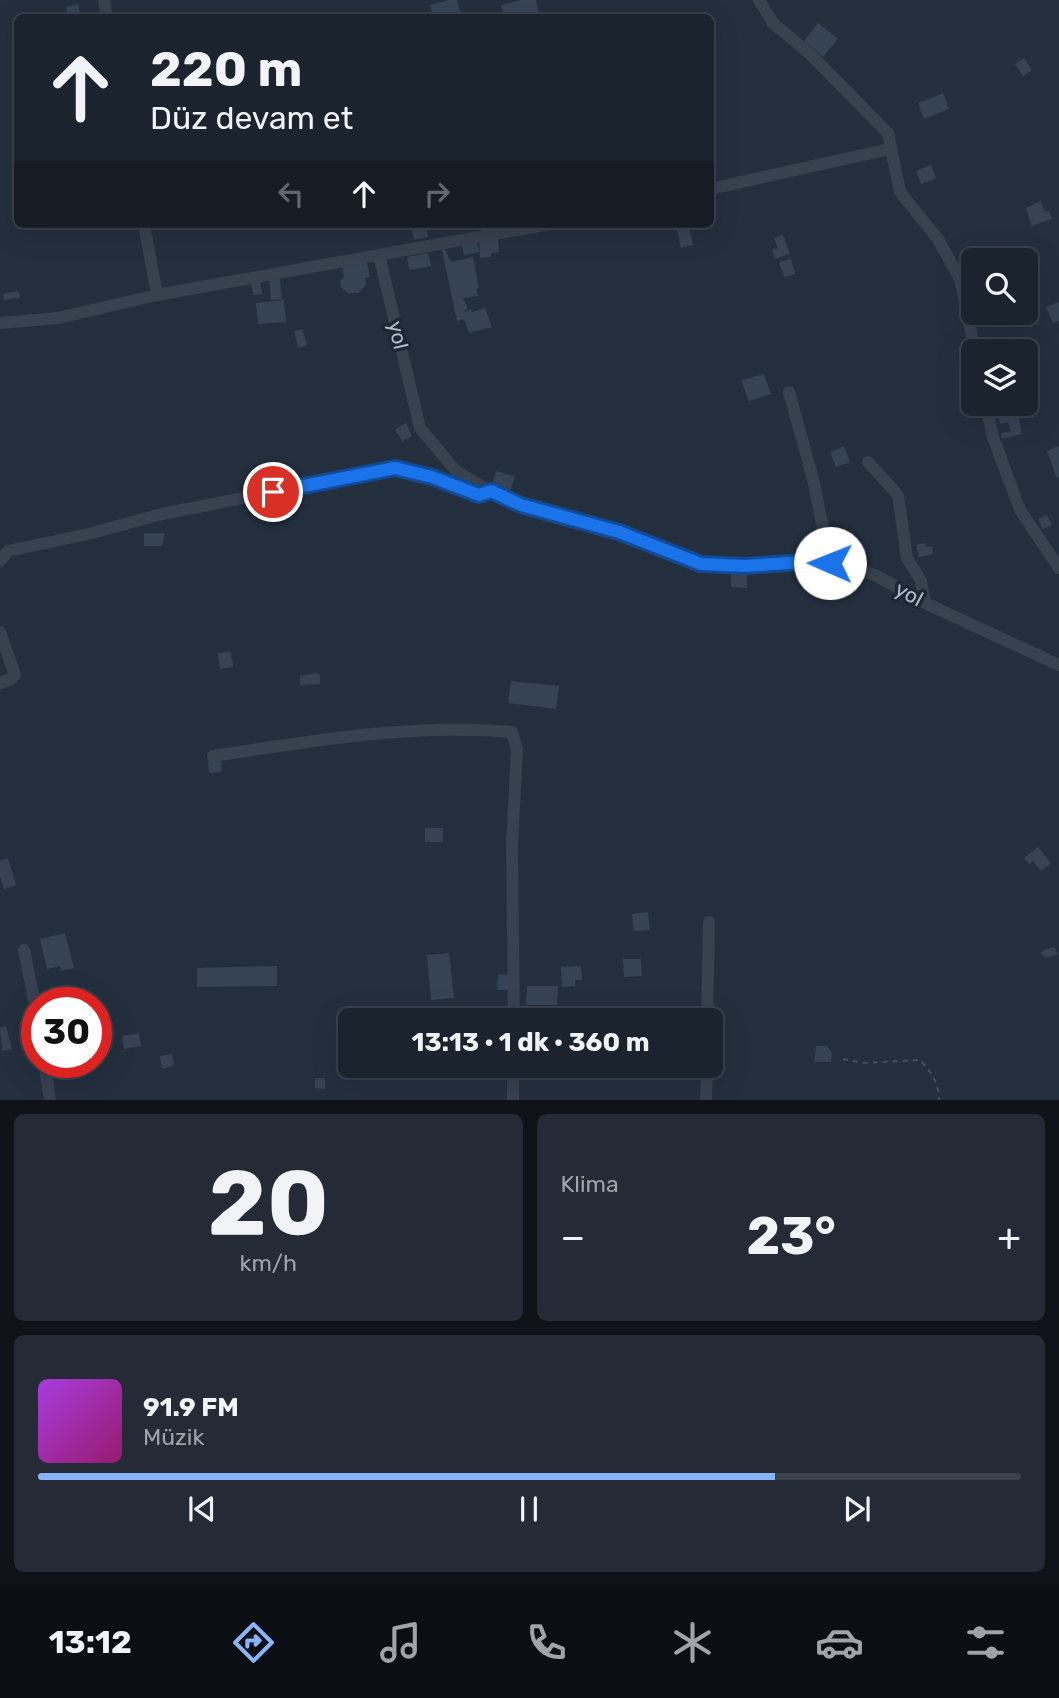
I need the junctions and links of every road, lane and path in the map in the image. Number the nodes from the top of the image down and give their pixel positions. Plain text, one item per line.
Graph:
1 (759, 0) edge
2 (890, 149) junction
3 (714, 188) edge
4 (145, 228) edge
5 (528, 228) edge
6 (379, 255) junction
7 (157, 295) junction
8 (0, 323) edge
9 (972, 339) edge
10 (789, 392) dead end
11 (989, 416) edge
12 (868, 462) dead end
13 (491, 491) junction
14 (0, 561) edge
15 (830, 563) junction
16 (1059, 568) edge
17 (925, 603) junction
18 (0, 632) edge
19 (1059, 665) edge
20 (0, 682) edge
21 (213, 756) dead end
22 (709, 922) dead end
23 (24, 950) dead end
24 (32, 987) edge
25 (514, 1008) edge
26 (707, 1008) edge
27 (843, 1059) dead end
28 (47, 1078) edge
29 (513, 1078) edge
30 (707, 1078) edge
31 (50, 1100) edge
32 (513, 1100) edge
33 (706, 1100) edge
34 (939, 1100) edge

1 - 2 street
2 - 3 street
2 - 9 street
4 - 7 street
5 - 6 street
6 - 7 street
6 - 13 street, yol
7 - 8 street
10 - 15 street
11 - 16 street
12 - 17 street
13 - 14 street
13 - 15 street, yol
15 - 17 street, yol
17 - 19 street, yol
18 - 20 street
21 - 25 street
22 - 26 street
23 - 24 street
27 - 34 path
28 - 31 street
29 - 32 street
30 - 33 street

